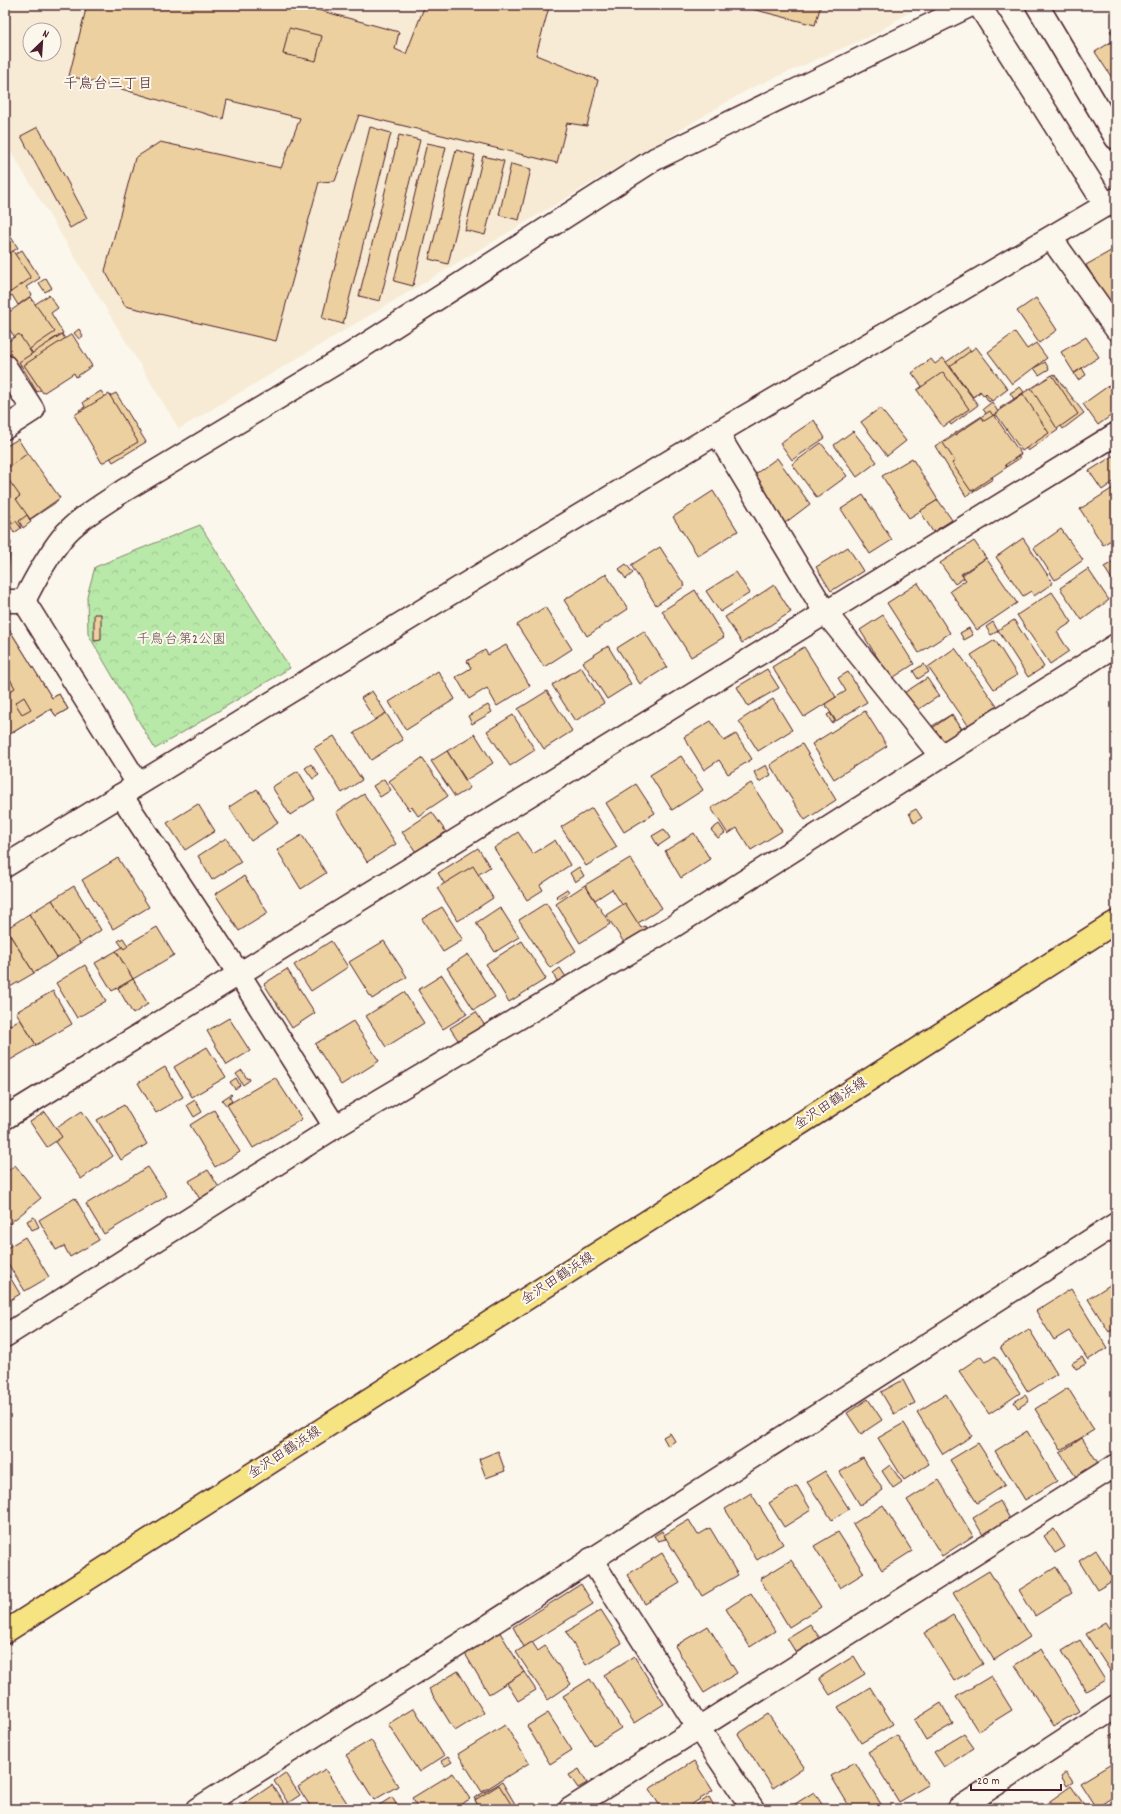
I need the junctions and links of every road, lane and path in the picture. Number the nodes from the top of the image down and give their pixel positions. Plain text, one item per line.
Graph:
1 (972, 5) edge
2 (979, 5) edge
3 (1037, 5) edge
4 (1116, 138) edge
5 (1111, 202) edge
6 (1051, 238) junction
7 (1116, 328) edge
8 (5, 366) edge
9 (5, 428) edge
10 (717, 433) junction
11 (1116, 434) edge
12 (14, 601) edge
13 (825, 612) junction
14 (1116, 645) edge
15 (940, 755) junction
16 (130, 789) junction
17 (5, 866) edge
18 (1115, 929) edge
19 (239, 974) junction
20 (5, 1118) edge
21 (335, 1127) junction
22 (1116, 1224) edge
23 (5, 1336) edge
24 (1116, 1465) edge
25 (591, 1559) junction
26 (5, 1632) edge
27 (1116, 1706) edge
28 (699, 1729) junction
29 (197, 1809) edge
30 (570, 1809) edge
31 (753, 1809) edge
32 (958, 1809) edge

1 - 12 street
2 - 5 street
3 - 4 street
5 - 6 street
6 - 7 street
6 - 10 street
8 - 9 street
10 - 13 street
10 - 16 street
11 - 13 street
12 - 16 street
13 - 15 street
13 - 19 street
14 - 15 street
15 - 21 street
16 - 17 street
16 - 19 street
18 - 26 main road, 金沢田鶴浜線
19 - 20 street
19 - 21 street
21 - 23 street
22 - 25 street
24 - 28 street
25 - 28 street
25 - 29 street
27 - 32 street
28 - 30 street
28 - 31 street

